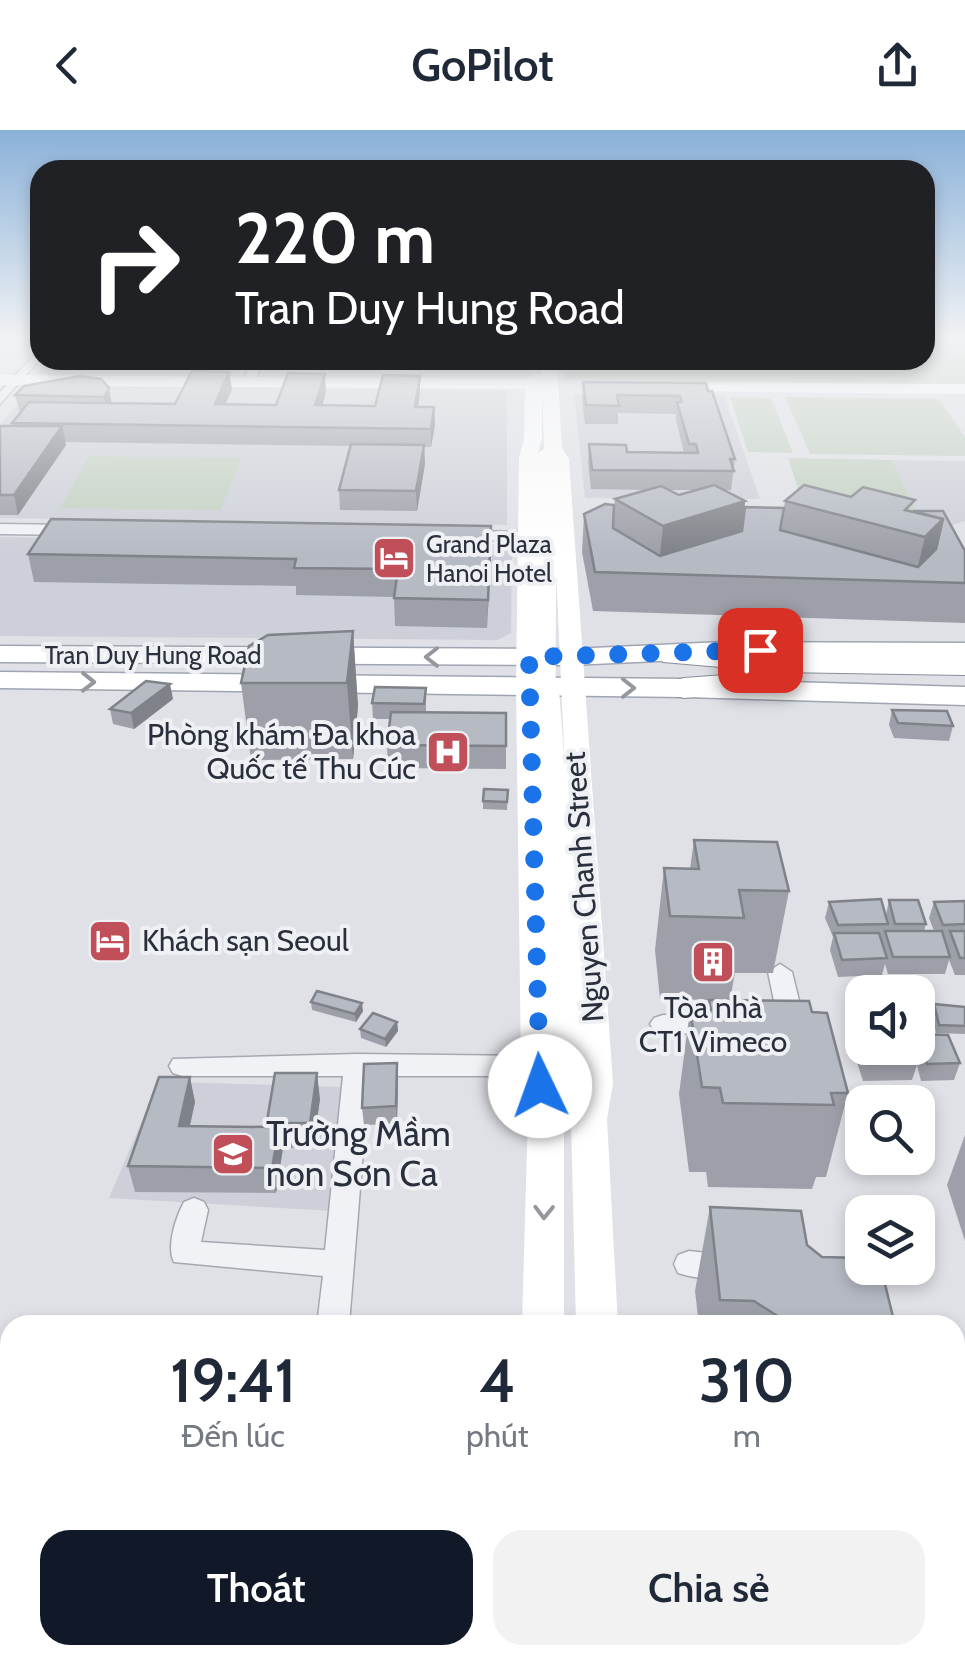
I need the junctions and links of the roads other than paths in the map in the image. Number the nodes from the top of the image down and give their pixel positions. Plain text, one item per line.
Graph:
1 (548, 412) edge
2 (544, 452) junction
3 (0, 530) edge
4 (80, 530) edge
5 (440, 536) edge
6 (530, 537) junction
7 (532, 615) junction
8 (572, 619) junction
9 (965, 651) edge
10 (0, 654) edge
11 (674, 655) junction
12 (529, 657) junction
13 (571, 657) junction
14 (965, 665) edge
15 (181, 670) junction
16 (0, 680) edge
17 (965, 684) edge
18 (528, 687) junction
19 (572, 688) junction
20 (684, 688) junction
21 (965, 696) edge
22 (530, 742) junction
23 (575, 750) junction
24 (780, 972) dead end
25 (662, 1024) dead end
26 (769, 1025) junction
27 (818, 1026) edge
28 (356, 1064) junction
29 (182, 1066) dead end
30 (538, 1066) junction
31 (574, 1068) junction
32 (546, 1114) junction
33 (590, 1119) junction
34 (194, 1210) dead end
35 (339, 1264) junction
36 (689, 1264) dead end
37 (768, 1267) edge
38 (333, 1315) edge
39 (542, 1315) edge
40 (597, 1315) edge

1 - 2 street
2 - 6 street, Nguyen Chanh Street
2 - 8 street, Nguyen Chanh Street
2 - 31 street, bridge
3 - 4 street
5 - 6 street
6 - 7 street, Nguyen Chanh Street
7 - 8 street
7 - 12 street, Nguyen Chanh Street
8 - 13 street, Nguyen Chanh Street
9 - 11 main road, Tran Duy Hung Road
10 - 15 main road, Tran Duy Hung Road
11 - 13 main road, Tran Duy Hung Road
11 - 14 highway
12 - 13 main road, Tran Duy Hung Road
12 -> 15 main road, Tran Duy Hung Road
12 - 18 street, Nguyen Chanh Street
13 - 19 street, Nguyen Chanh Street
16 -> 15 main road, Tran Duy Hung Road
15 - 18 main road, Tran Duy Hung Road
17 - 20 highway
18 - 19 main road, Tran Duy Hung Road
18 - 22 street, Nguyen Chanh Street
19 -> 20 main road, Tran Duy Hung Road
19 - 23 street, Nguyen Chanh Street
20 - 21 main road, Tran Duy Hung Road
22 - 23 street
22 - 30 street, Nguyen Chanh Street
23 - 33 street, Nguyen Chanh Street
24 - 26 street
25 - 26 street
26 - 27 street
28 - 29 street
28 - 30 street
28 - 35 street
30 - 32 street, Nguyen Chanh Street
31 - 32 street
31 - 33 street
32 -> 39 street, Nguyen Chanh Street
33 - 40 street, Nguyen Chanh Street
34 - 35 street
35 - 38 street
36 - 37 street

